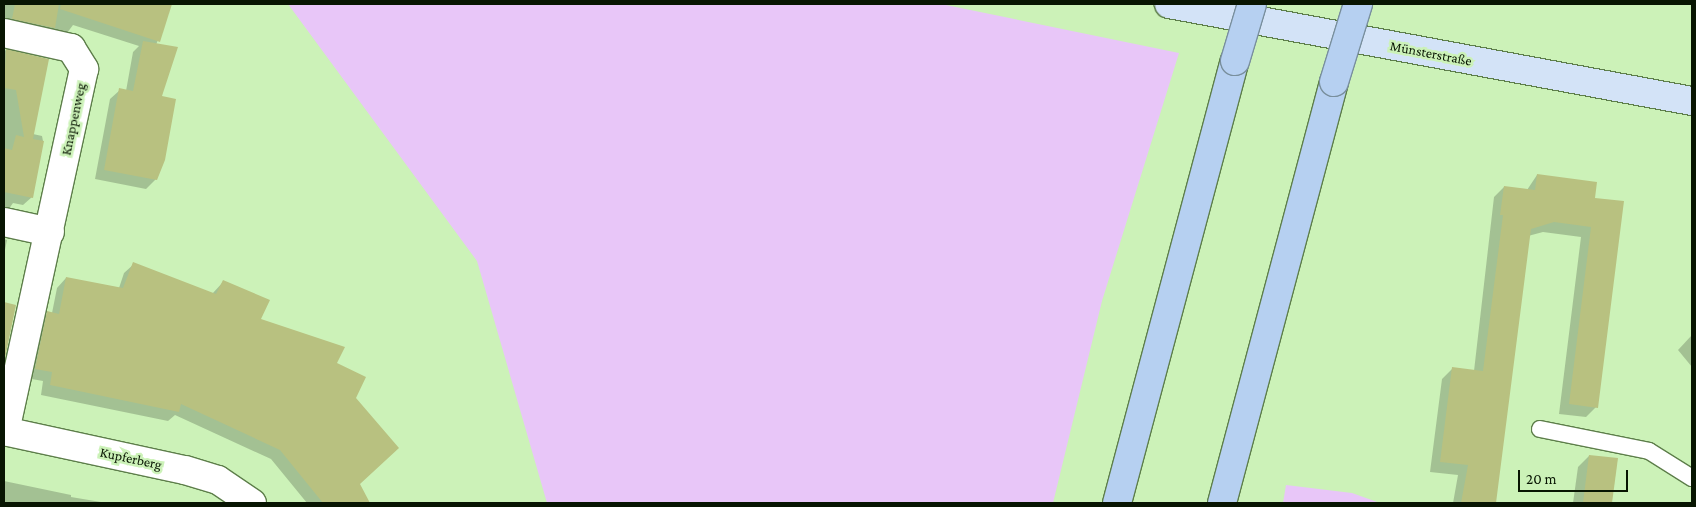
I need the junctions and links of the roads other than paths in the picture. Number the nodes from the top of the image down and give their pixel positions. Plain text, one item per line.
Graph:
1 (1169, 4) edge
2 (1252, 4) edge
3 (1358, 4) edge
4 (4, 34) edge
5 (1692, 101) edge
6 (4, 222) edge
7 (50, 232) junction
8 (1540, 429) dead end
9 (4, 431) edge
10 (1692, 478) edge
11 (252, 503) edge
12 (1117, 503) edge
13 (1222, 503) edge

1 - 5 main road, Münsterstraße
2 - 12 highway, bridge
3 - 13 highway, bridge
4 - 7 street, Knappenweg
6 - 7 street
7 - 9 street, Knappenweg
8 - 10 lane
9 - 11 street, Kupferberg

